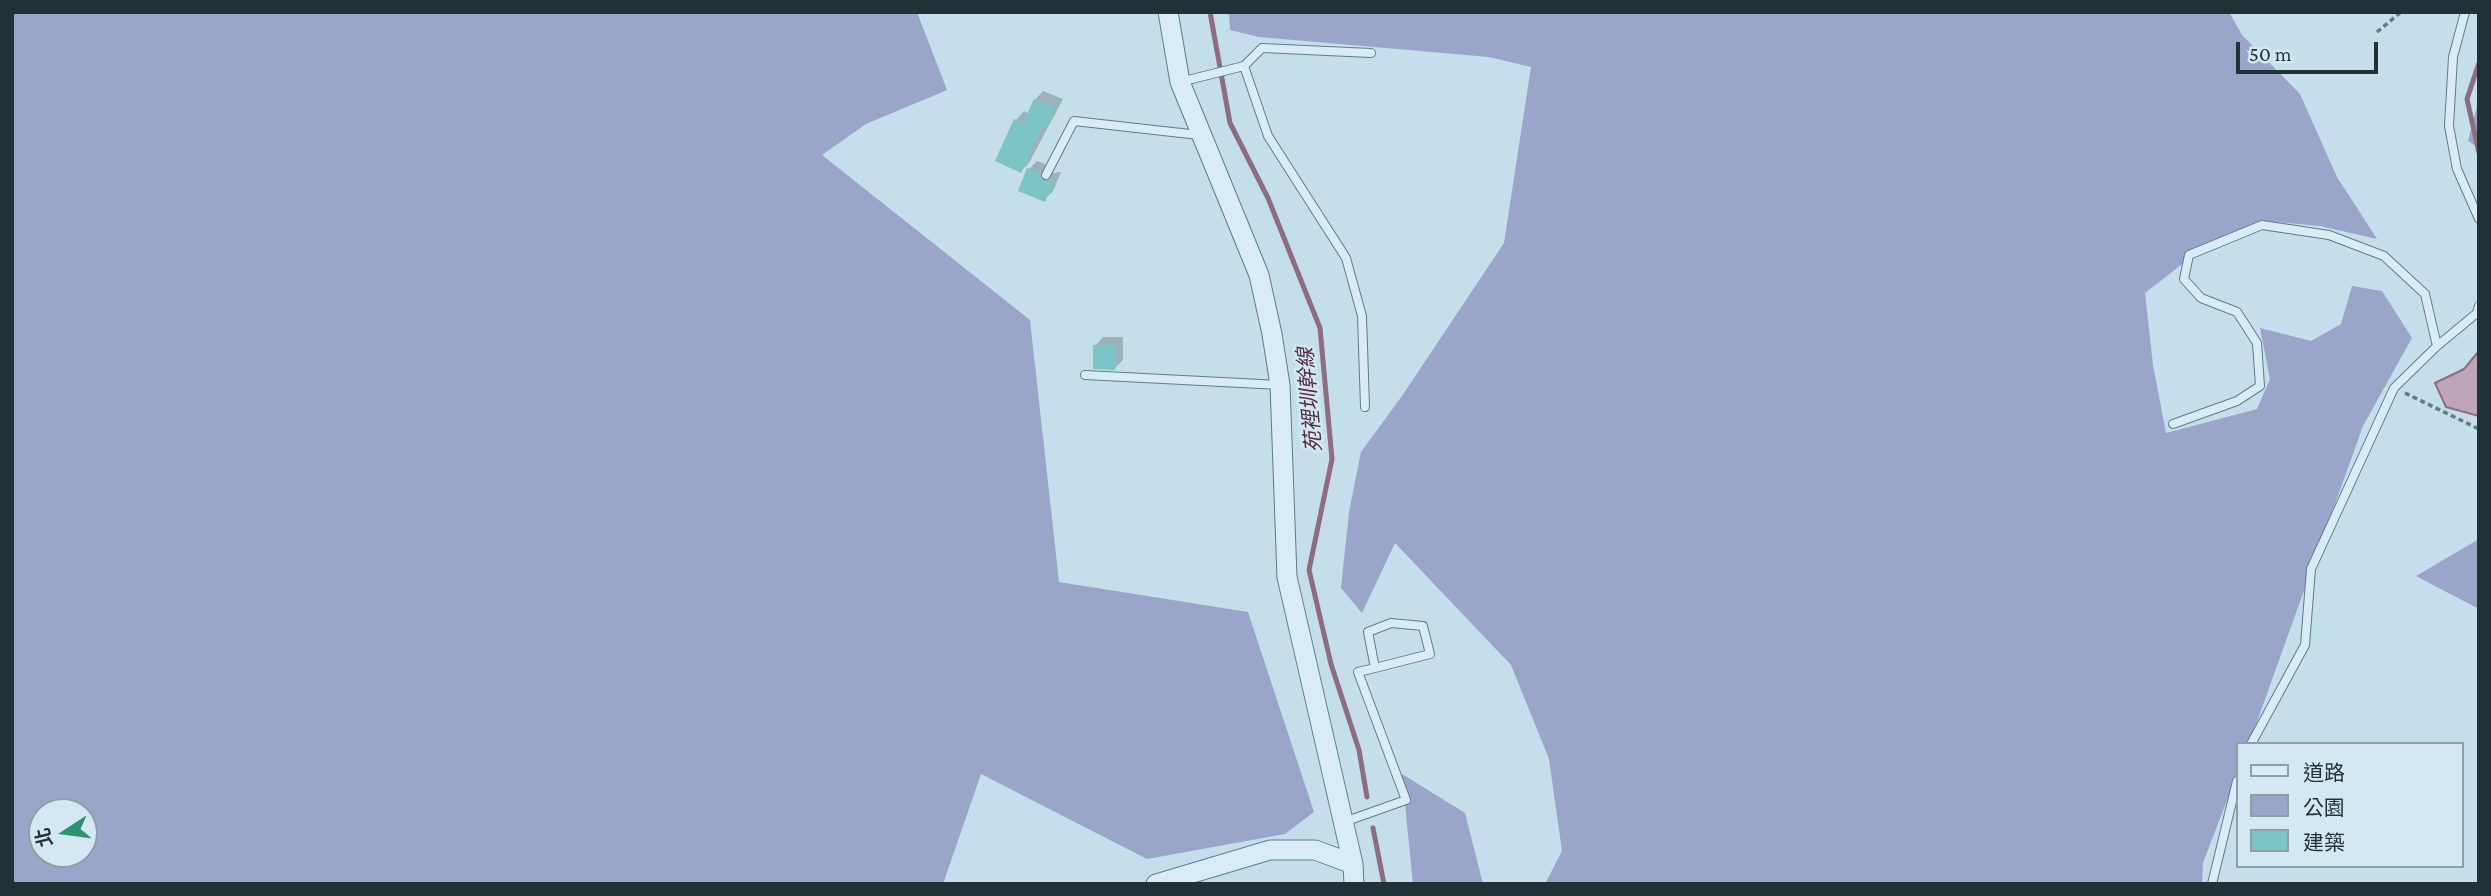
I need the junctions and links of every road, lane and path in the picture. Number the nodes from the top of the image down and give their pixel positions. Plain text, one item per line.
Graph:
1 (1168, 12) edge
2 (2401, 12) edge
3 (2465, 12) edge
4 (2377, 32) dead end
5 (1371, 53) dead end
6 (1244, 66) junction
7 (1180, 82) junction
8 (1199, 135) junction
9 (1046, 175) dead end
10 (2479, 219) edge
11 (2479, 306) edge
12 (2437, 346) junction
13 (1085, 375) dead end
14 (1280, 384) junction
15 (2394, 388) junction
16 (1365, 407) dead end
17 (2173, 424) dead end
18 (2479, 429) edge
19 (1375, 668) junction
20 (2252, 742) edge
21 (2236, 785) edge
22 (1344, 822) junction
23 (1353, 864) junction
24 (1156, 884) edge
25 (1354, 884) edge
26 (2212, 884) edge

1 - 7 street
2 - 4 path
3 - 10 lane
5 - 6 lane
6 - 7 lane
6 - 16 lane
7 - 8 street
8 - 9 lane
8 - 14 street
11 - 12 lane
12 - 15 lane
12 - 17 lane
13 - 14 lane
14 - 22 street
15 - 18 path
15 - 20 lane
19 - 19 lane
19 - 22 lane
21 - 26 lane
22 - 23 street
23 - 24 street
23 - 25 street

